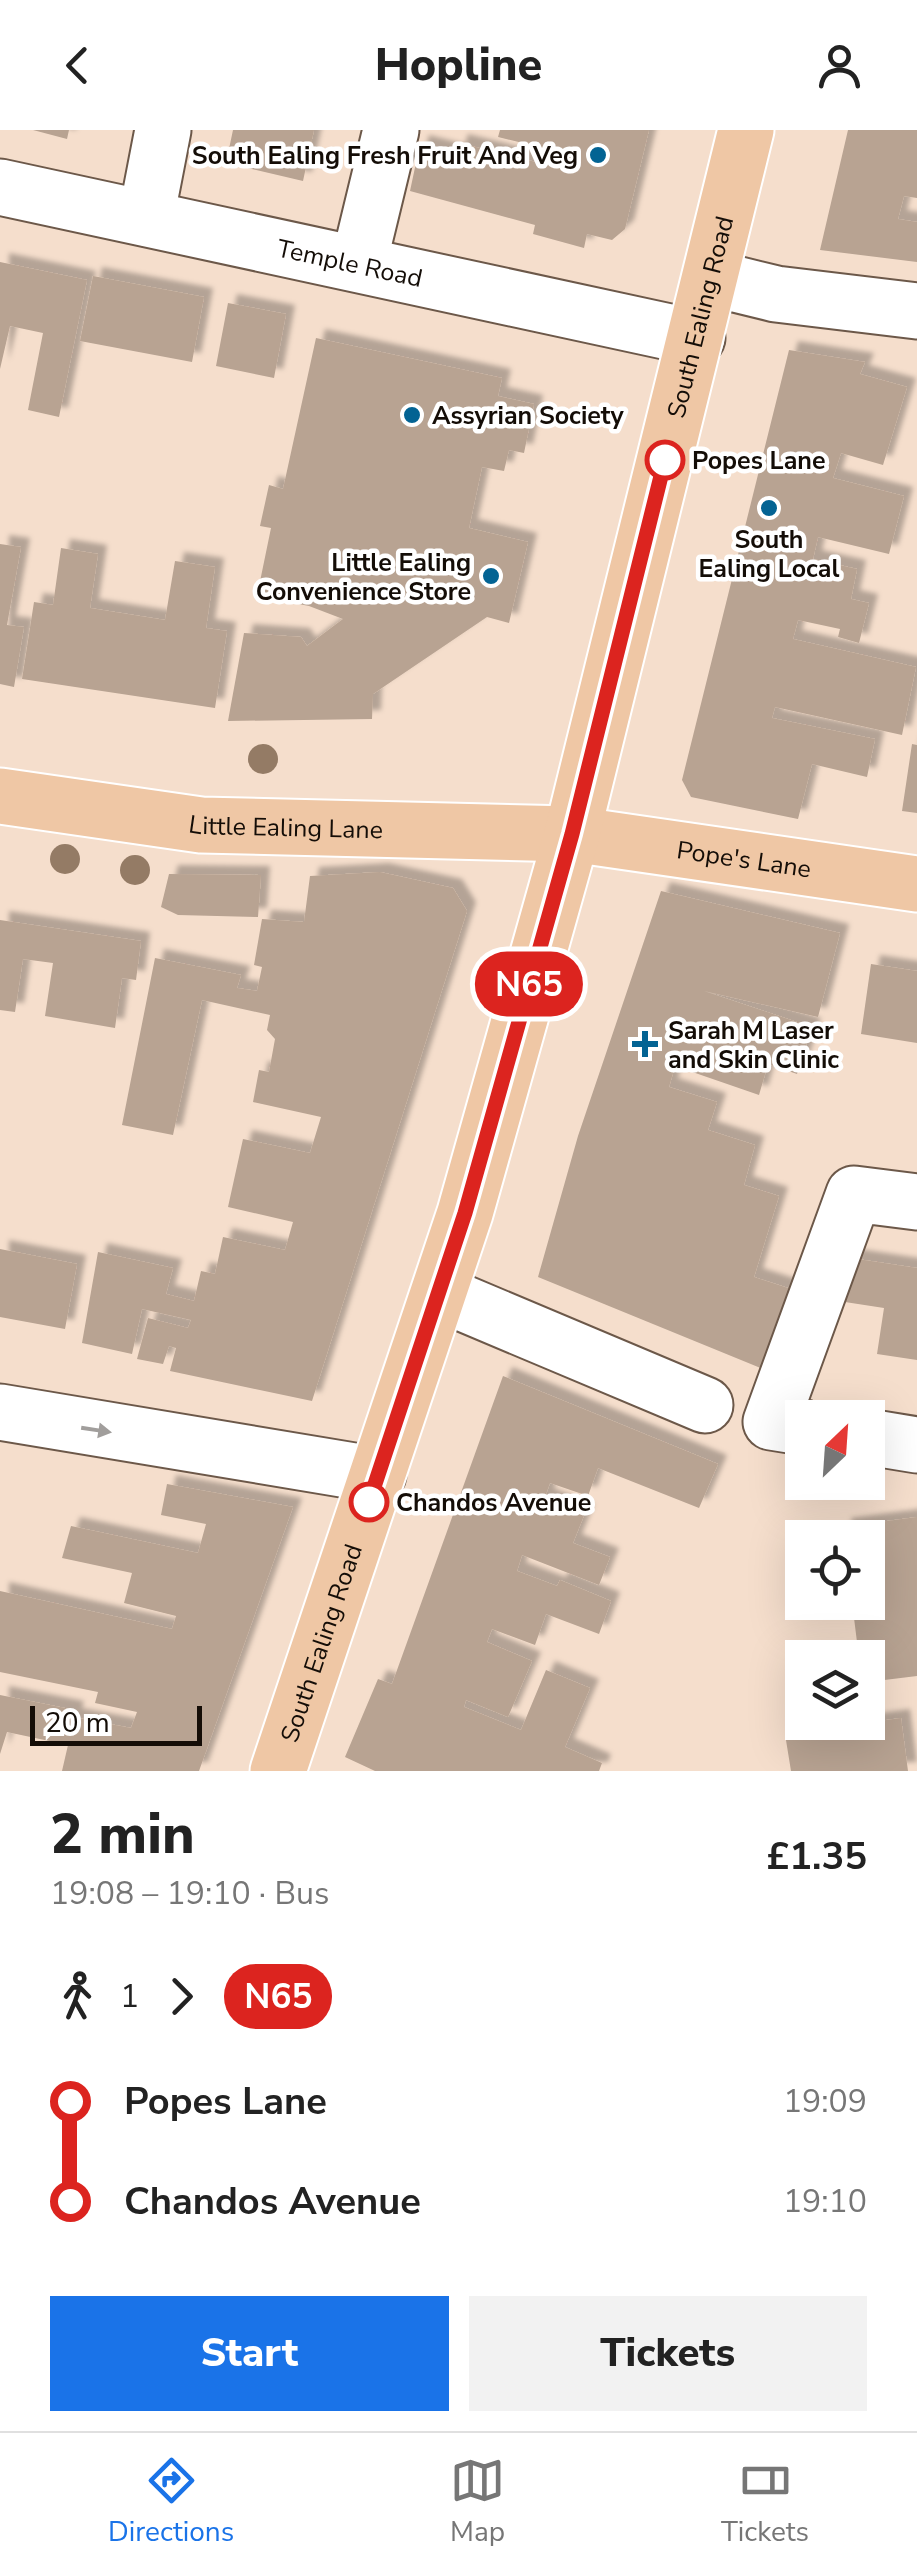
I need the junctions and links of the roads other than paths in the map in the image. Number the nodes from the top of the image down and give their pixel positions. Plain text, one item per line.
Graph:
1 (163, 130) edge
2 (391, 130) edge
3 (746, 130) edge
4 (0, 187) edge
5 (146, 218) junction
6 (359, 262) junction
7 (711, 278) junction
8 (917, 310) edge
9 (696, 338) junction
10 (0, 796) edge
11 (572, 834) junction
12 (917, 884) edge
13 (917, 1202) edge
14 (439, 1293) junction
15 (794, 1400) edge
16 (705, 1406) dead end
17 (0, 1412) edge
18 (885, 1440) edge
19 (917, 1445) edge
20 (378, 1475) junction
21 (278, 1771) edge

1 - 5 street
2 - 6 street
3 - 7 main road, South Ealing Road
4 - 5 street, Temple Road
5 - 6 street, Temple Road
6 - 9 street, Temple Road
7 - 8 street
7 - 9 main road, South Ealing Road
9 - 11 main road, South Ealing Road
10 - 11 main road, Little Ealing Lane
11 - 12 main road, Pope's Lane
11 - 14 main road, South Ealing Road
13 - 15 street
14 - 16 street
14 - 20 main road, South Ealing Road
17 -> 20 street
18 - 19 street
20 - 21 main road, South Ealing Road

